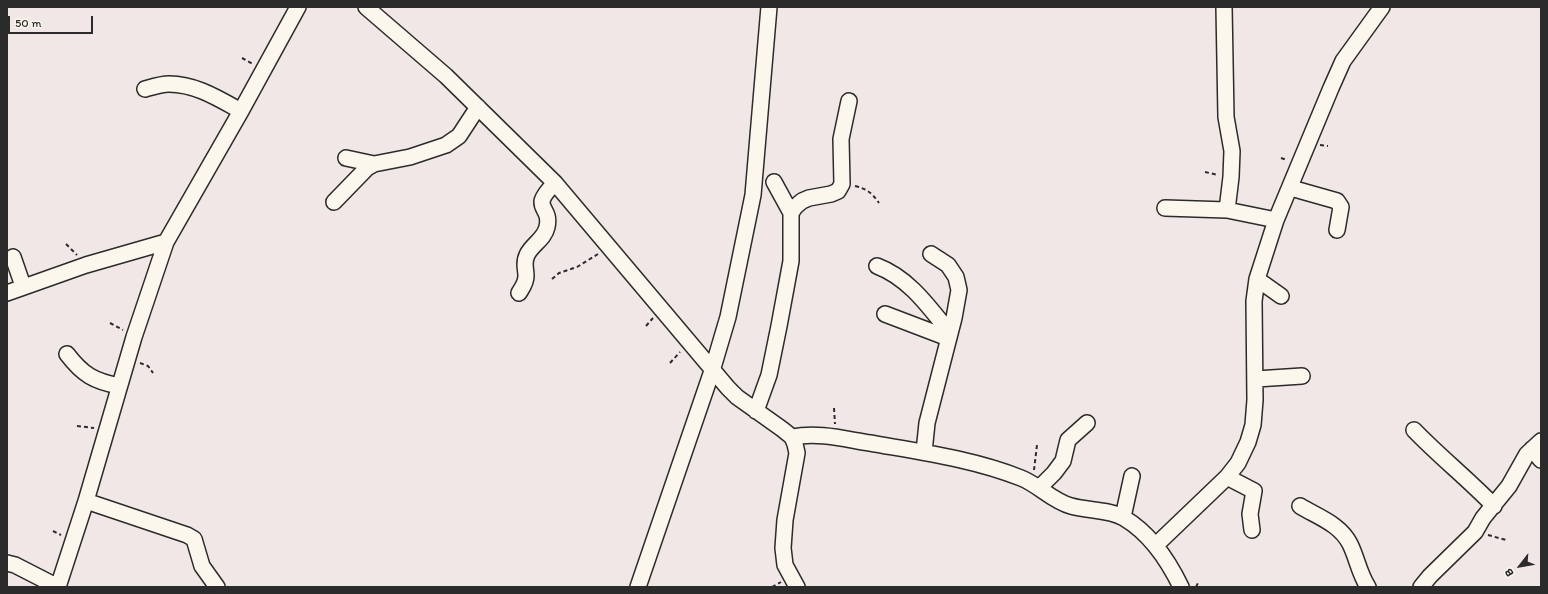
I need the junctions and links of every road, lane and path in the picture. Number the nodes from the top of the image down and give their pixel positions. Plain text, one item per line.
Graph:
1 (298, 7) edge
2 (366, 7) edge
3 (769, 7) edge
4 (1224, 7) edge
5 (1382, 7) edge
6 (145, 89) dead end
7 (849, 101) dead end
8 (478, 107) junction
9 (241, 111) junction
10 (346, 158) dead end
11 (374, 164) junction
12 (774, 182) dead end
13 (555, 183) junction
14 (842, 184) junction
15 (1291, 188) junction
16 (334, 202) dead end
17 (879, 203) dead end
18 (1165, 208) dead end
19 (1227, 210) junction
20 (791, 213) junction
21 (1276, 220) junction
22 (1337, 230) dead end
23 (166, 242) junction
24 (609, 246) junction
25 (931, 254) dead end
26 (13, 257) dead end
27 (877, 266) dead end
28 (552, 279) dead end
29 (1257, 279) junction
30 (23, 286) junction
31 (7, 293) edge
32 (519, 293) dead end
33 (1281, 296) dead end
34 (885, 314) dead end
35 (949, 335) junction
36 (67, 354) dead end
37 (127, 360) junction
38 (712, 371) junction
39 (153, 373) dead end
40 (1302, 376) dead end
41 (1256, 379) junction
42 (120, 386) junction
43 (756, 411) junction
44 (1087, 422) dead end
45 (77, 426) dead end
46 (107, 429) junction
47 (1414, 430) dead end
48 (792, 437) junction
49 (1037, 445) dead end
50 (1538, 450) edge
51 (924, 452) junction
52 (1132, 476) dead end
53 (1227, 477) junction
54 (1036, 486) junction
55 (86, 501) junction
56 (1300, 506) dead end
57 (1494, 506) junction
58 (1123, 517) junction
59 (1252, 530) dead end
60 (1475, 532) junction
61 (1506, 540) dead end
62 (1156, 545) junction
63 (7, 563) edge
64 (1199, 581) dead end
65 (58, 587) edge
66 (217, 587) edge
67 (638, 587) edge
68 (797, 587) edge
69 (1182, 587) edge
70 (1196, 587) edge
71 (1368, 587) edge
72 (1421, 587) edge

1 - 9 street
2 - 8 street
3 - 38 street
4 - 19 street
5 - 15 street
6 - 9 street
7 - 14 street
8 - 11 street
8 - 13 street
9 - 23 street
10 - 11 street
11 - 16 street
12 - 20 street
13 - 24 street
13 - 32 street
14 - 17 path
14 - 20 street
15 - 21 street
15 - 22 street
18 - 19 street
19 - 21 street
20 - 43 street
21 - 29 street
23 - 30 street
23 - 37 street
24 - 28 path
24 - 38 street
25 - 35 street
26 - 30 street
27 - 35 street
29 - 33 street
29 - 41 street
30 - 31 street
34 - 35 street
35 - 51 street
36 - 42 street
37 - 39 path
37 - 42 street
38 - 43 street
38 - 67 street
40 - 41 street
41 - 53 street
42 - 46 street
43 - 48 street
44 - 54 street
45 - 46 path
46 - 55 street
47 - 57 street
48 - 51 street
48 - 68 street
49 - 54 path
50 - 57 street
51 - 54 street
52 - 58 street
53 - 59 street
53 - 62 street
54 - 58 street
55 - 65 street
55 - 66 street
56 - 71 street
57 - 60 street
58 - 62 street
60 - 61 path
60 - 72 street
62 - 69 street
63 - 65 street
64 - 70 path

